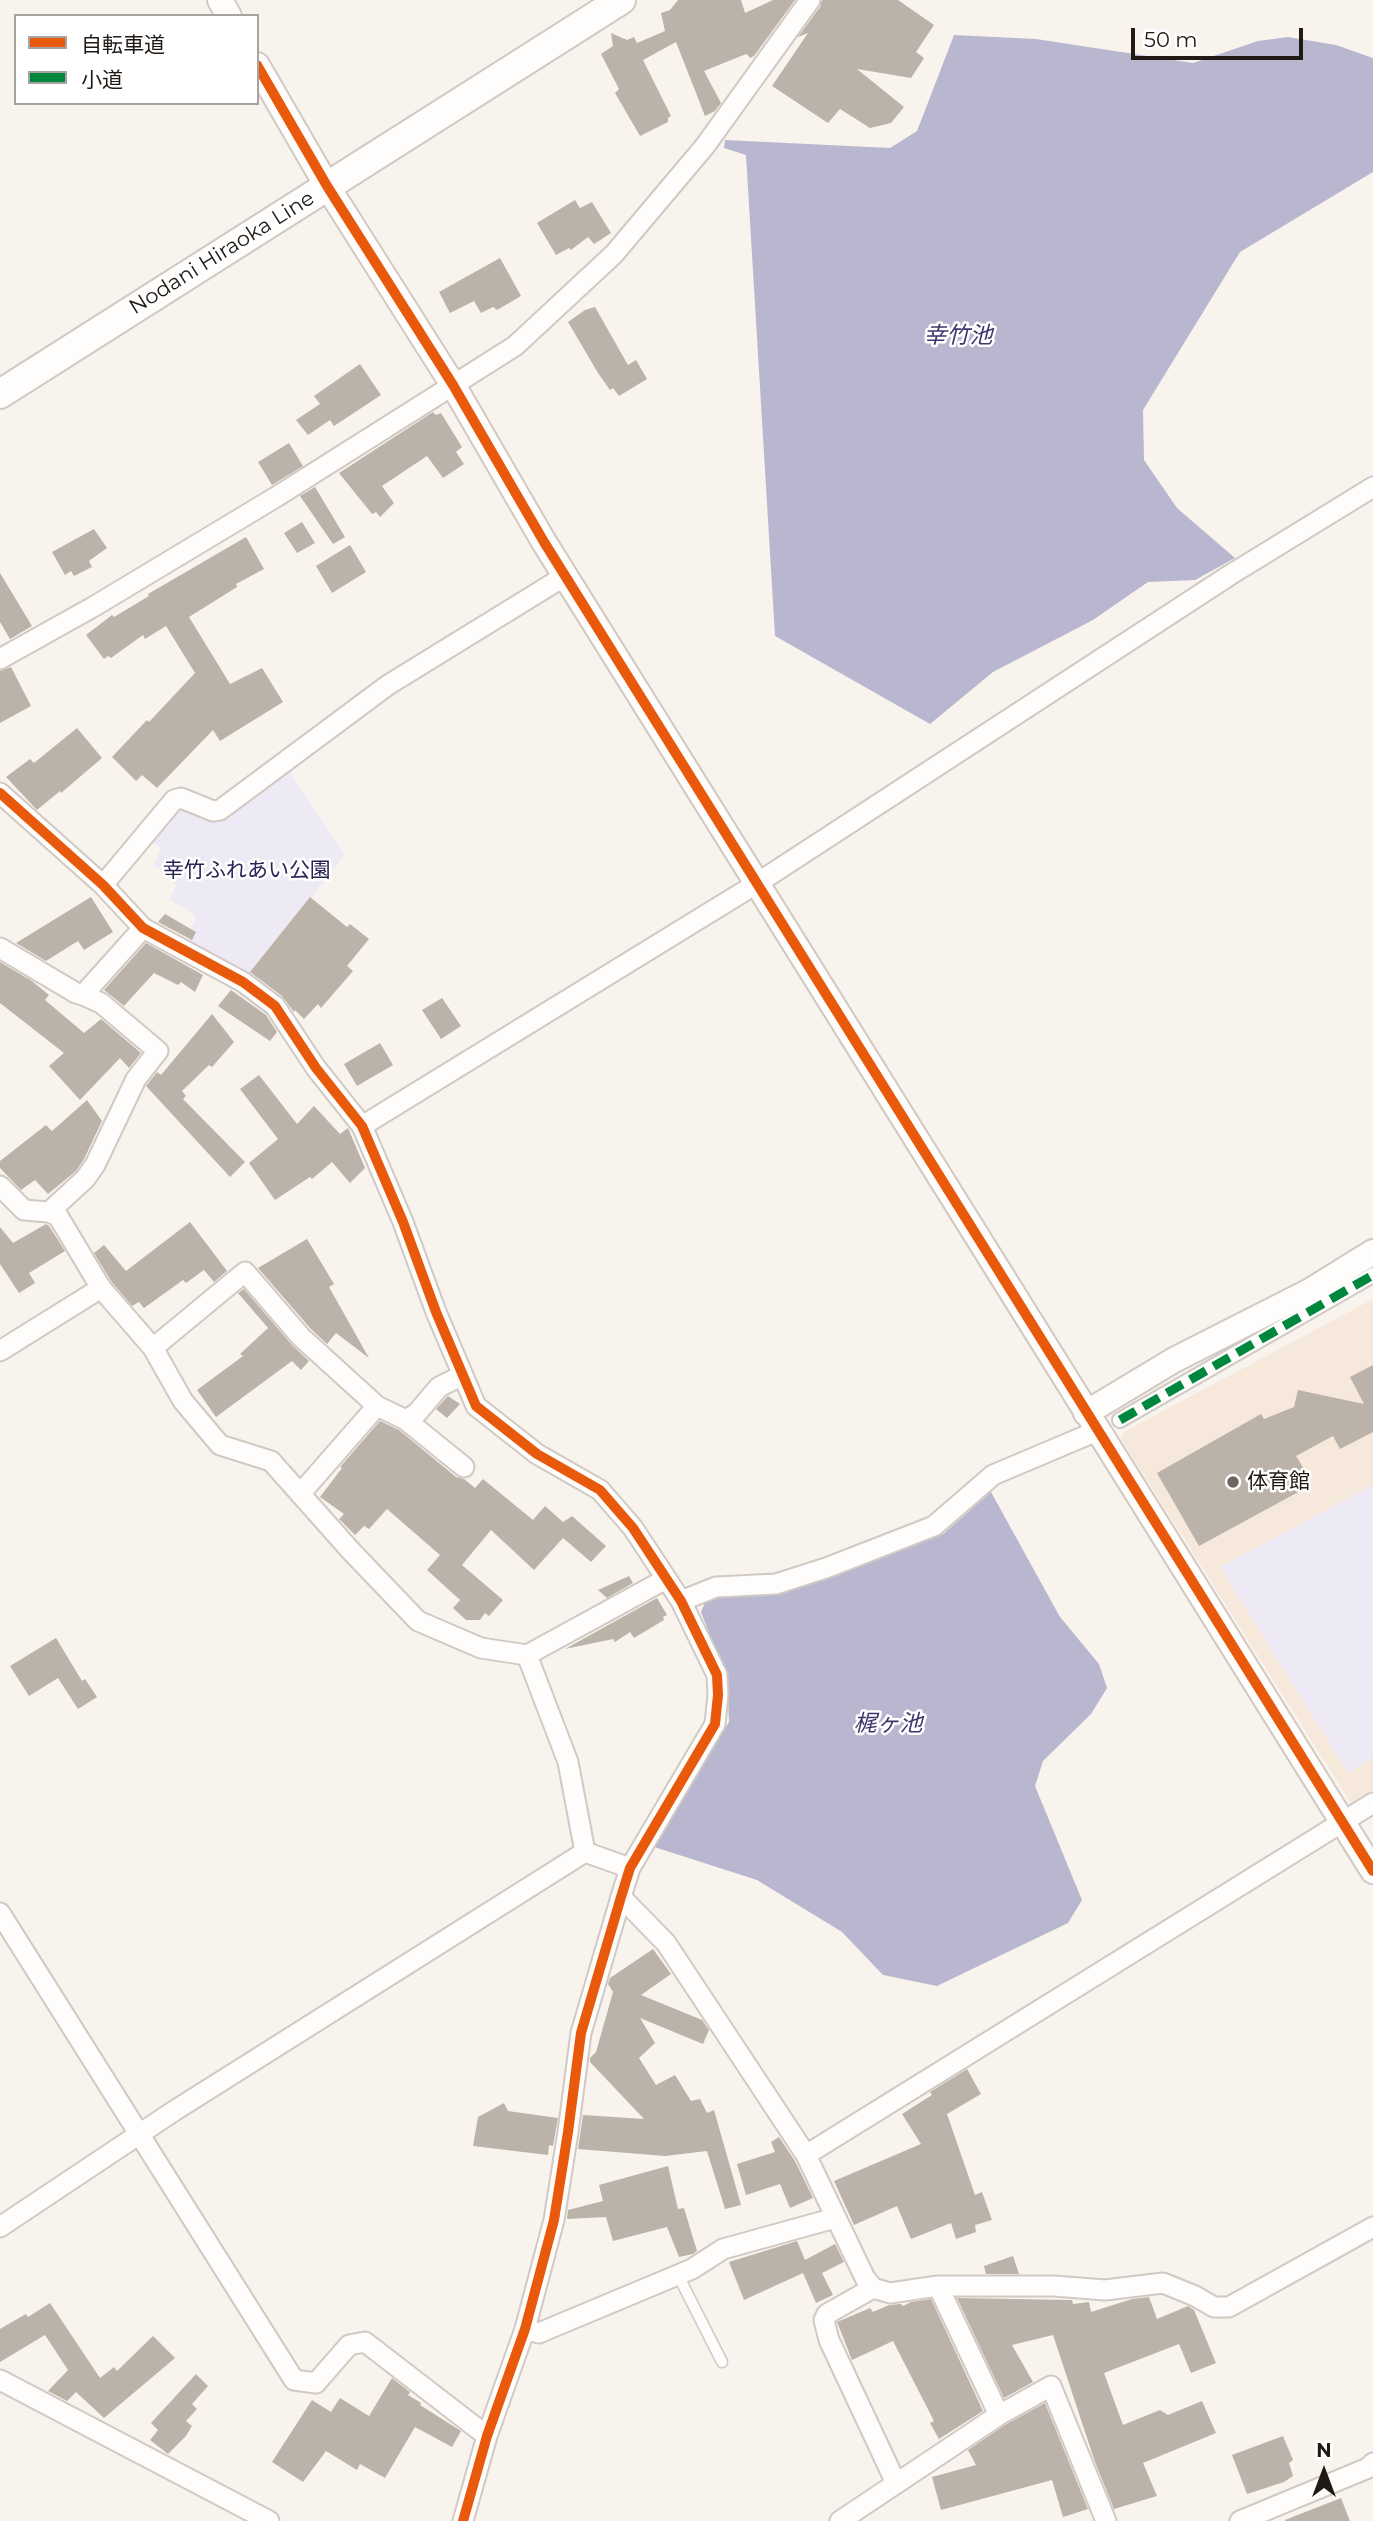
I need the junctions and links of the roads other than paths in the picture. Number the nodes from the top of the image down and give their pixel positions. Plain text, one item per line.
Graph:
1 (621, 0) edge
2 (810, 0) edge
3 (259, 68) edge
4 (327, 186) junction
5 (453, 385) junction
6 (0, 394) edge
7 (1373, 487) edge
8 (565, 576) junction
9 (0, 659) edge
10 (0, 793) edge
11 (756, 884) junction
12 (103, 885) junction
13 (143, 928) junction
14 (0, 948) edge
15 (83, 995) junction
16 (362, 1126) junction
17 (0, 1186) edge
18 (49, 1212) junction
19 (1373, 1252) edge
20 (1373, 1275) edge
21 (101, 1288) junction
22 (153, 1348) junction
23 (0, 1351) edge
24 (463, 1375) junction
25 (377, 1406) junction
26 (406, 1420) junction
27 (1120, 1420) dead end
28 (1091, 1422) junction
29 (464, 1467) dead end
30 (300, 1494) junction
31 (666, 1579) junction
32 (681, 1601) junction
33 (527, 1655) junction
34 (1373, 1803) edge
35 (1343, 1821) junction
36 (585, 1852) junction
37 (630, 1868) junction
38 (1373, 1871) edge
39 (621, 1897) junction
40 (0, 1913) edge
41 (139, 2136) junction
42 (806, 2155) junction
43 (835, 2218) junction
44 (0, 2227) edge
45 (1373, 2227) edge
46 (678, 2275) junction
47 (938, 2287) junction
48 (873, 2288) junction
49 (525, 2329) junction
50 (722, 2362) dead end
51 (0, 2380) edge
52 (999, 2415) junction
53 (487, 2436) junction
54 (1373, 2463) edge
55 (897, 2483) junction
56 (269, 2521) edge
57 (463, 2521) edge
58 (840, 2521) edge
59 (1106, 2521) edge
60 (1240, 2521) edge

1 - 4 main road, Nodani Hiraoka Line
2 - 5 street
3 - 4 street
4 - 5 street
4 - 6 main road, Nodani Hiraoka Line
5 - 8 street
5 - 9 street
7 - 11 street
8 - 11 street
8 - 12 street
10 - 12 street
11 - 16 street
11 - 28 street
12 - 13 street
13 - 15 street
13 - 16 street
14 - 15 street
15 - 18 street
16 - 24 street
17 - 18 street
18 - 21 street
19 - 28 street
20 - 27 street
21 - 22 street
21 - 23 street
22 - 25 street
22 - 30 street
24 - 26 street
24 - 31 street
25 - 26 street
25 - 30 street
26 - 29 street
28 - 32 street
28 - 35 street
30 - 33 street
31 - 32 street
31 - 33 street
32 - 37 street
33 - 36 street
34 - 35 street
35 - 38 street
35 - 42 street
36 - 37 street
36 - 41 street
37 - 39 street
39 - 42 street
39 - 49 street
40 - 41 street
41 - 44 street
41 - 53 street
42 - 43 street
43 - 46 street
43 - 48 street
45 - 47 street
46 - 49 street
46 - 50 lane
47 - 48 street
47 - 52 street
48 - 55 street
49 - 53 street
51 - 56 street
52 - 55 street
52 - 59 street
53 - 57 street
54 - 60 street
55 - 58 street

